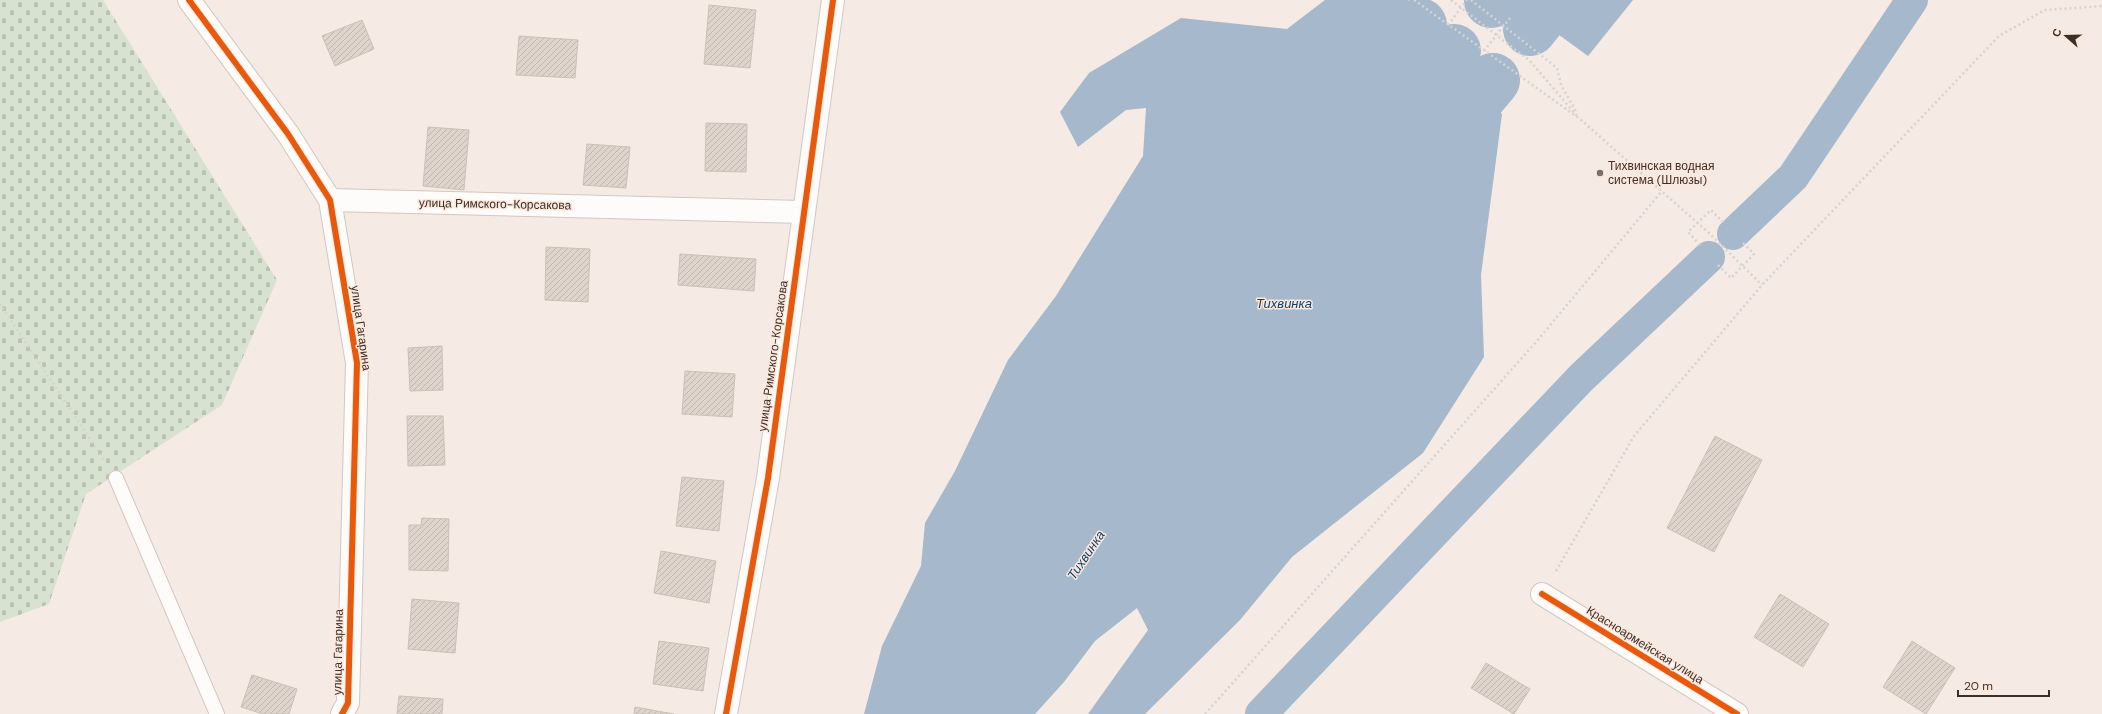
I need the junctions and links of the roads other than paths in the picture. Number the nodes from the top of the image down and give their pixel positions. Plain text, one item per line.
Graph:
1 (833, 0) edge
2 (195, 4) edge
3 (330, 200) junction
4 (804, 212) junction
5 (116, 478) road end
6 (1542, 594) dead end
7 (217, 714) edge
8 (342, 714) edge
9 (726, 714) edge
10 (1737, 714) edge

1 - 4 street, улица Римского-Корсакова
2 - 3 street, улица Гагарина
3 - 4 street, улица Римского-Корсакова
3 - 8 street, улица Гагарина
4 - 9 street, улица Римского-Корсакова
5 - 7 lane
6 - 10 street, Красноармейская улица

